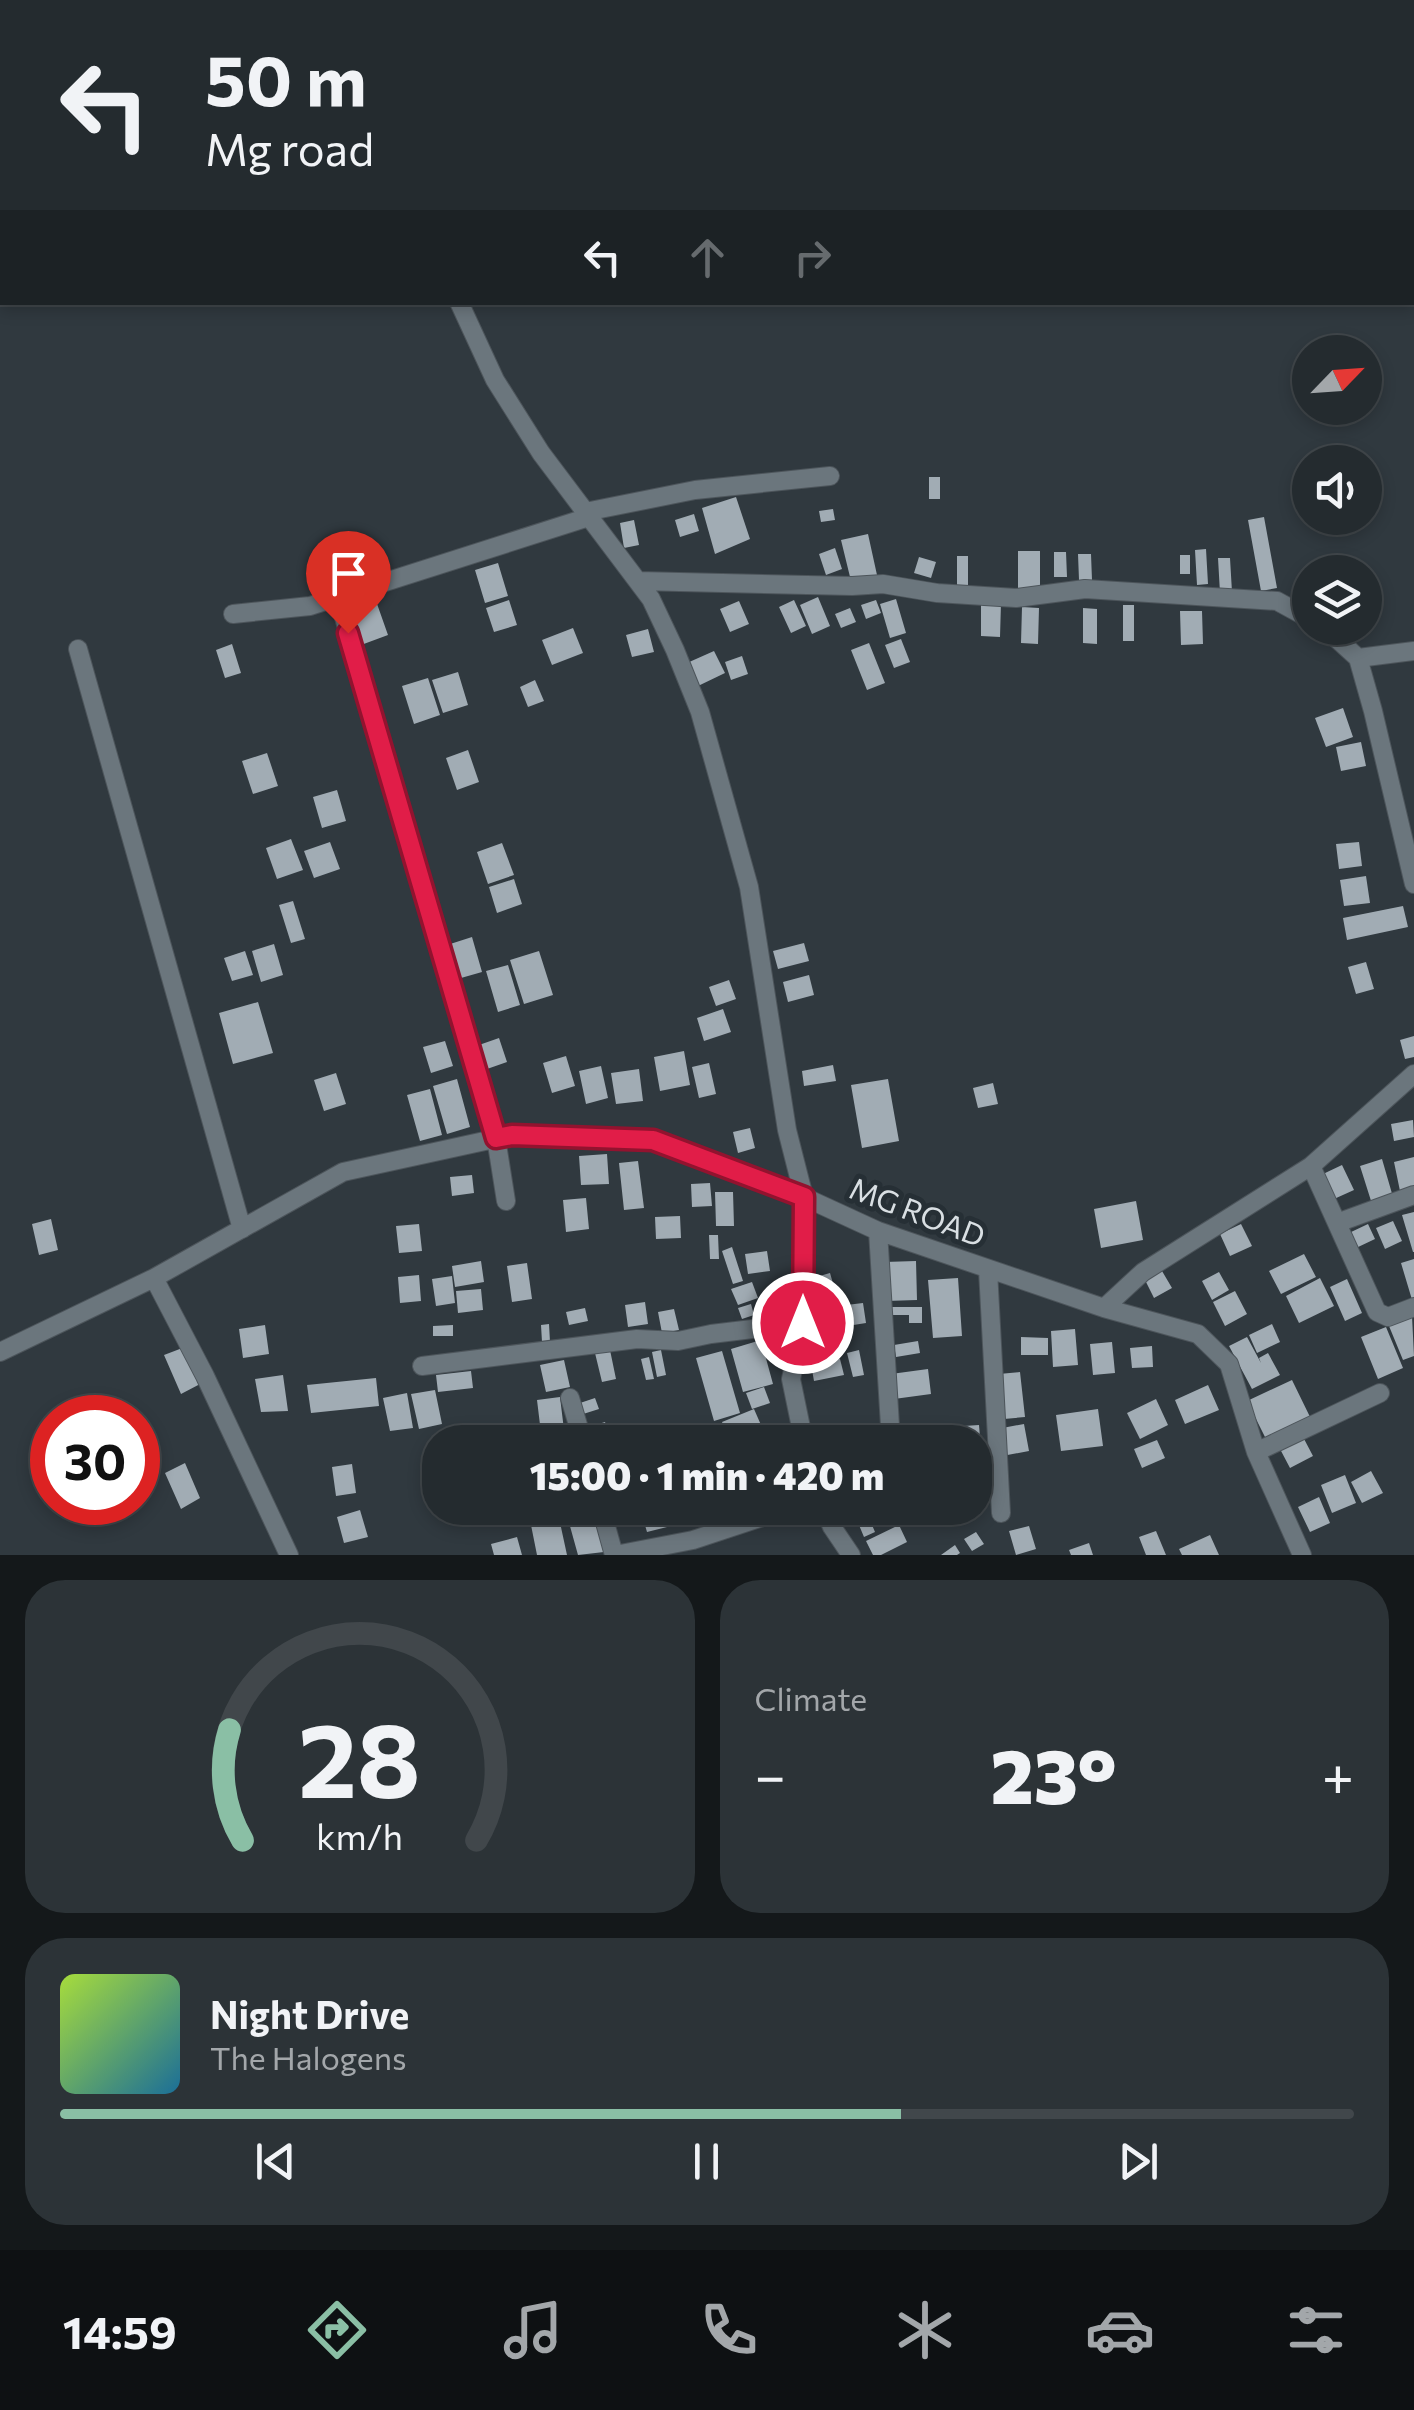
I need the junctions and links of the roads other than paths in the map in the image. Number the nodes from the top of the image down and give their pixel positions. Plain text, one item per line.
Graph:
1 (460, 305) edge
2 (830, 476) dead end
3 (587, 514) junction
4 (638, 581) junction
5 (338, 597) junction
6 (1292, 609) edge
7 (233, 614) dead end
8 (1343, 645) edge
9 (78, 649) dead end
10 (1414, 651) edge
11 (1358, 658) junction
12 (1414, 884) edge
13 (1414, 1074) edge
14 (496, 1138) junction
15 (1311, 1166) junction
16 (1414, 1196) edge
17 (804, 1197) junction
18 (506, 1201) dead end
19 (1337, 1222) junction
20 (242, 1229) junction
21 (878, 1231) junction
22 (988, 1270) junction
23 (154, 1278) junction
24 (1414, 1307) edge
25 (1104, 1308) junction
26 (803, 1323) junction
27 (0, 1352) edge
28 (422, 1366) dead end
29 (1380, 1394) dead end
30 (570, 1398) dead end
31 (578, 1425) edge
32 (800, 1425) edge
33 (890, 1425) edge
34 (1256, 1452) junction
35 (1001, 1513) dead end
36 (605, 1525) edge
37 (750, 1525) edge
38 (831, 1525) edge
39 (695, 1548) edge
40 (290, 1555) edge
41 (614, 1555) edge
42 (851, 1555) edge
43 (1302, 1555) edge

1 - 3 street
2 - 3 street
3 - 4 street
3 - 5 street
4 - 6 street
4 - 17 street
5 - 7 street
5 - 14 street
8 - 11 street
9 - 20 street
10 - 11 street
11 - 12 street
13 - 15 street
14 - 17 street, MG ROAD
14 - 18 street
14 - 20 street, MG ROAD
15 - 19 street
15 - 25 street
16 - 19 street
17 - 21 street, MG ROAD
17 - 26 street
19 - 24 street
20 - 23 street, MG ROAD
21 - 22 street, MG ROAD
21 - 33 street
22 - 25 street, MG ROAD
22 - 35 street
23 - 27 street, MG ROAD
23 - 40 street
25 - 34 street, MG ROAD
26 - 28 street
26 - 32 street
29 - 34 street
30 - 31 street
34 - 43 street, MG ROAD
36 - 41 street
37 - 39 street
38 - 42 street
39 - 41 street

